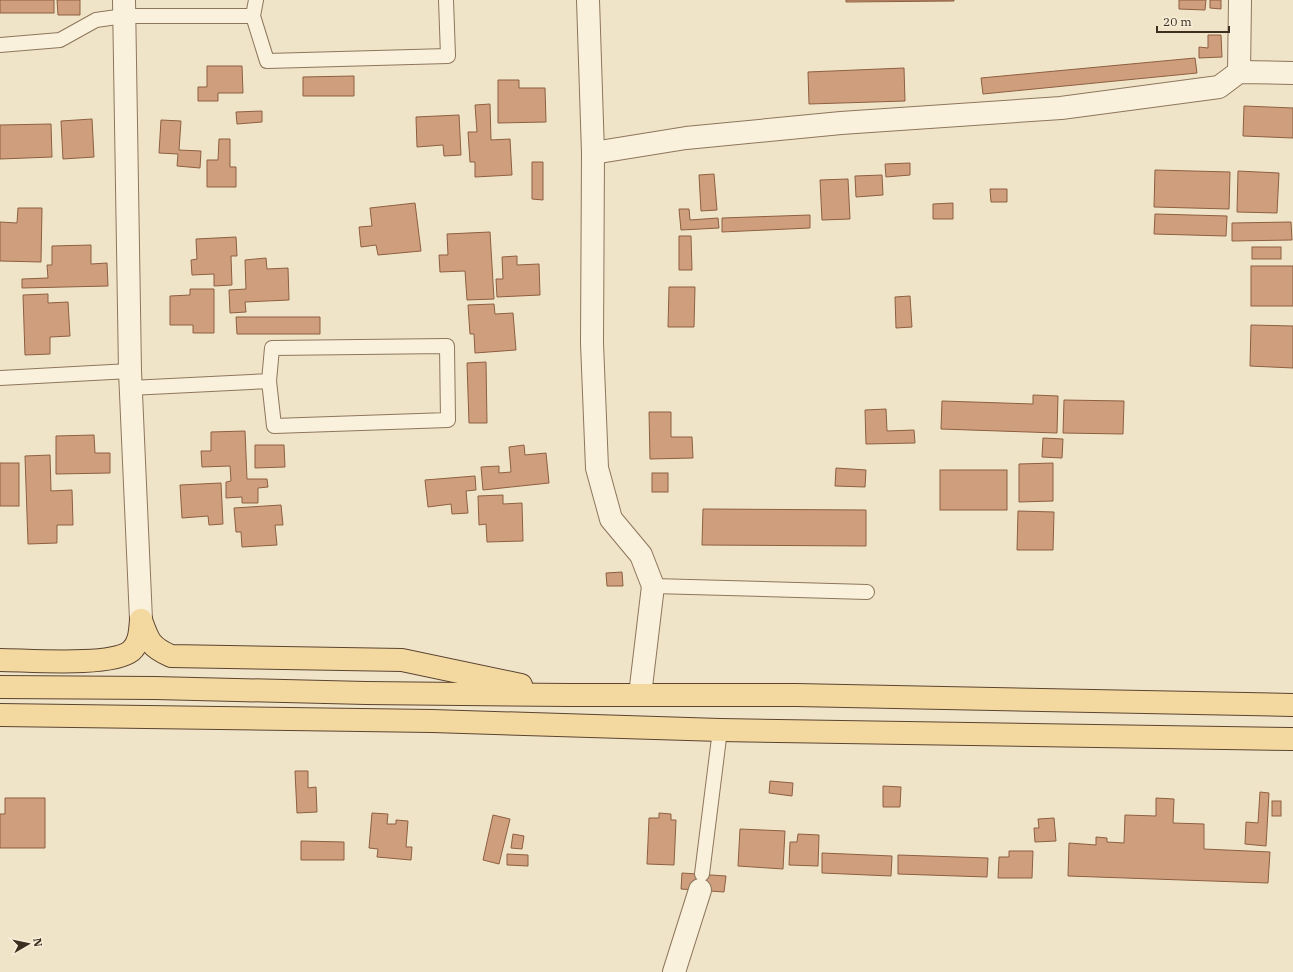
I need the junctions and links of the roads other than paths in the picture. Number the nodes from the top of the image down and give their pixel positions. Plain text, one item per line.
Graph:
1 (256, 0) edge
2 (446, 0) edge
3 (588, 0) edge
4 (1240, 0) edge
5 (124, 8) edge
6 (252, 16) junction
7 (0, 45) edge
8 (1239, 72) junction
9 (1293, 73) edge
10 (593, 153) junction
11 (0, 378) edge
12 (130, 379) junction
13 (269, 381) junction
14 (653, 586) junction
15 (867, 592) dead end
16 (141, 620) junction
17 (0, 660) edge
18 (0, 687) edge
19 (570, 695) junction
20 (640, 695) junction
21 (1293, 704) edge
22 (0, 715) edge
23 (720, 730) junction
24 (1293, 739) edge
25 (701, 882) joint
26 (674, 972) edge

1 - 6 lane
2 - 6 lane
3 - 10 street
4 - 8 street
5 - 6 lane
5 - 7 lane
5 - 12 street
8 - 9 street
8 - 10 street
10 - 14 street
11 - 12 lane
12 - 13 lane
12 - 16 street
13 - 13 lane
14 - 15 lane
14 - 20 street
16 - 17 main road
16 - 19 main road
18 - 19 main road
19 - 20 main road
20 - 21 main road
22 - 23 main road
23 - 24 main road
23 - 25 lane
25 - 26 street

